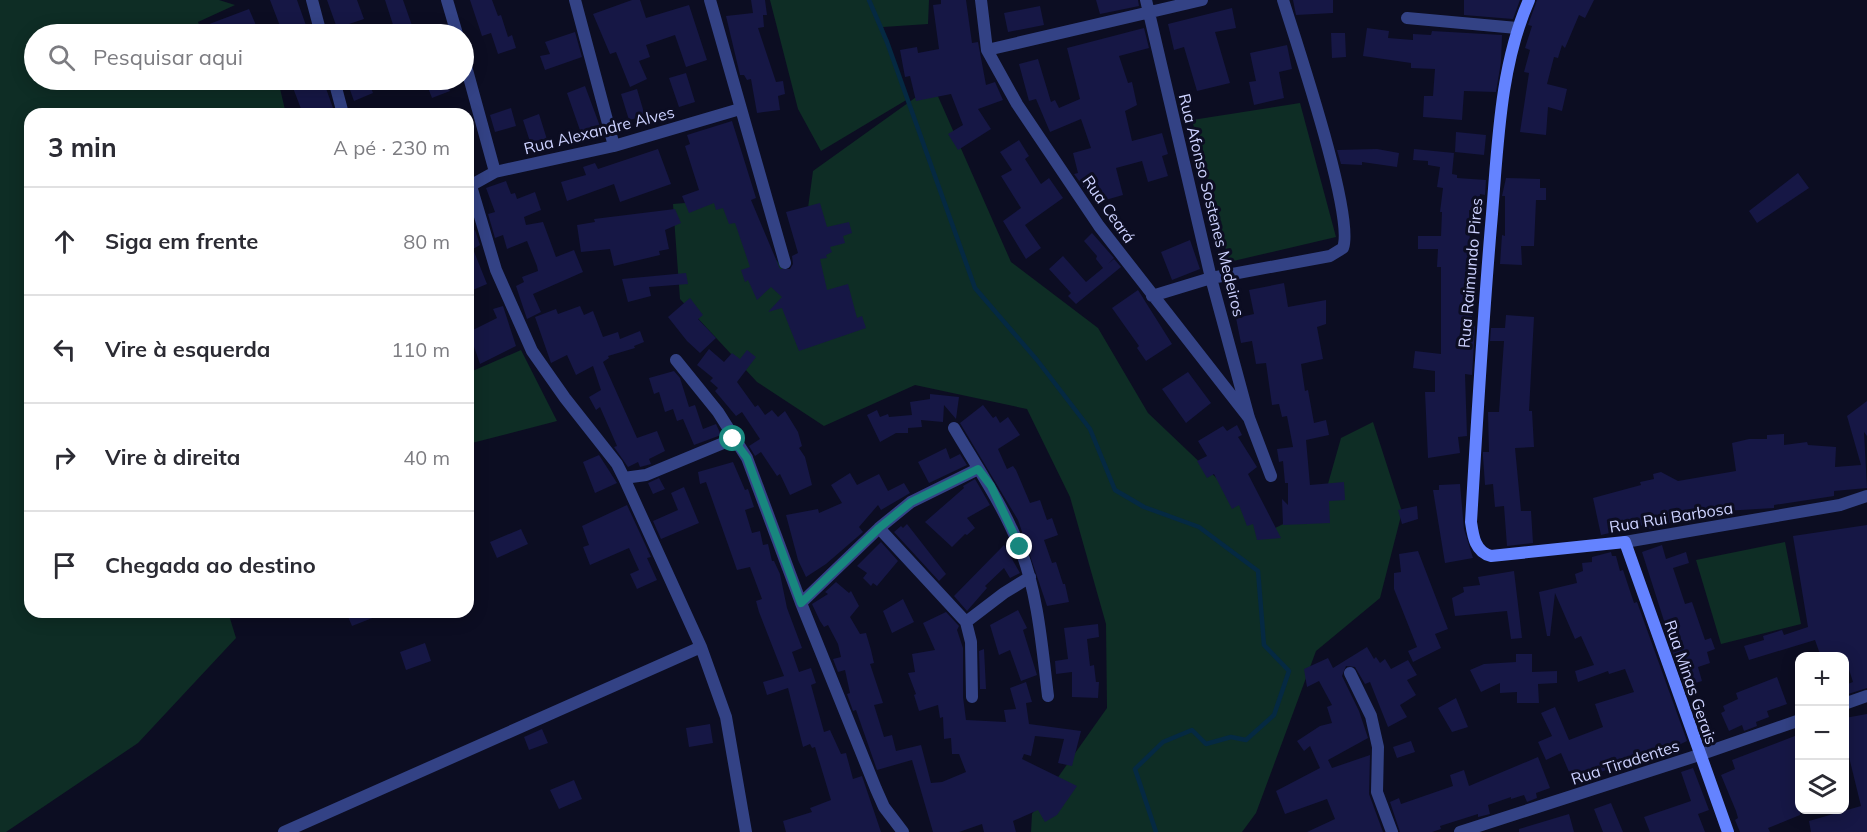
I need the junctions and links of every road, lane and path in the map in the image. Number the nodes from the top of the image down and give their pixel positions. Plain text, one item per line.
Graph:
1 (312, 0) edge
2 (447, 0) edge
3 (575, 0) edge
4 (710, 0) edge
5 (981, 0) edge
6 (1202, 0) edge
7 (1283, 0) edge
8 (1529, 0) edge
9 (1147, 6) edge
10 (1407, 18) dead end
11 (318, 24) edge
12 (454, 24) edge
13 (1517, 28) junction
14 (987, 50) junction
15 (337, 90) edge
16 (473, 90) edge
17 (341, 108) edge
18 (740, 109) junction
19 (614, 146) junction
20 (495, 172) junction
21 (474, 184) edge
22 (474, 199) edge
23 (785, 263) dead end
24 (1211, 278) junction
25 (1152, 296) junction
26 (676, 360) dead end
27 (1249, 418) junction
28 (954, 428) dead end
29 (733, 439) junction
30 (978, 469) junction
31 (1271, 476) dead end
32 (624, 478) junction
33 (1867, 496) edge
34 (879, 528) junction
35 (1625, 542) junction
36 (1480, 550) joint
37 (1030, 577) junction
38 (801, 603) junction
39 (966, 622) junction
40 (700, 648) junction
41 (1350, 673) dead end
42 (1048, 696) dead end
43 (1867, 696) edge
44 (972, 698) dead end
45 (1849, 703) edge
46 (1795, 722) edge
47 (1699, 755) junction
48 (284, 832) edge
49 (746, 832) edge
50 (903, 832) edge
51 (1392, 832) edge
52 (1460, 832) edge
53 (1728, 832) edge

1 - 11 street
2 - 12 street
3 - 19 street
4 - 18 street
5 - 14 street, Rua Ceará
6 - 9 street
7 - 24 street
8 - 13 street, Rua Raimundo Pires
9 - 14 street
9 - 24 street, Rua Afonso Sostenes Medeiros
10 - 13 street
13 - 36 street, Rua Raimundo Pires
14 - 25 street, Rua Ceará
15 - 17 street
16 - 20 street
18 - 19 street, Rua Alexandre Alves
18 - 23 street
19 - 20 street, Rua Alexandre Alves
20 - 21 street, Rua Alexandre Alves
22 - 32 street
24 - 25 street
24 - 27 street, Rua Afonso Sostenes Medeiros
25 - 27 street, Rua Ceará
26 - 29 street
27 - 31 street
28 - 30 street
29 - 32 street
29 - 38 street
30 - 34 street
30 - 37 street
32 - 40 street
33 - 35 street, Rua Rui Barbosa
34 - 38 street
34 - 39 street
35 - 36 street, Rua Rui Barbosa
35 - 47 street, Rua Minas Gerais
37 - 39 street
37 - 42 street
38 - 50 street
39 - 44 street
40 - 48 street
40 - 49 street
41 - 51 street
43 - 45 street
46 - 47 street, Rua Tiradentes
47 - 52 street, Rua Tiradentes
47 - 53 street, Rua Minas Gerais

